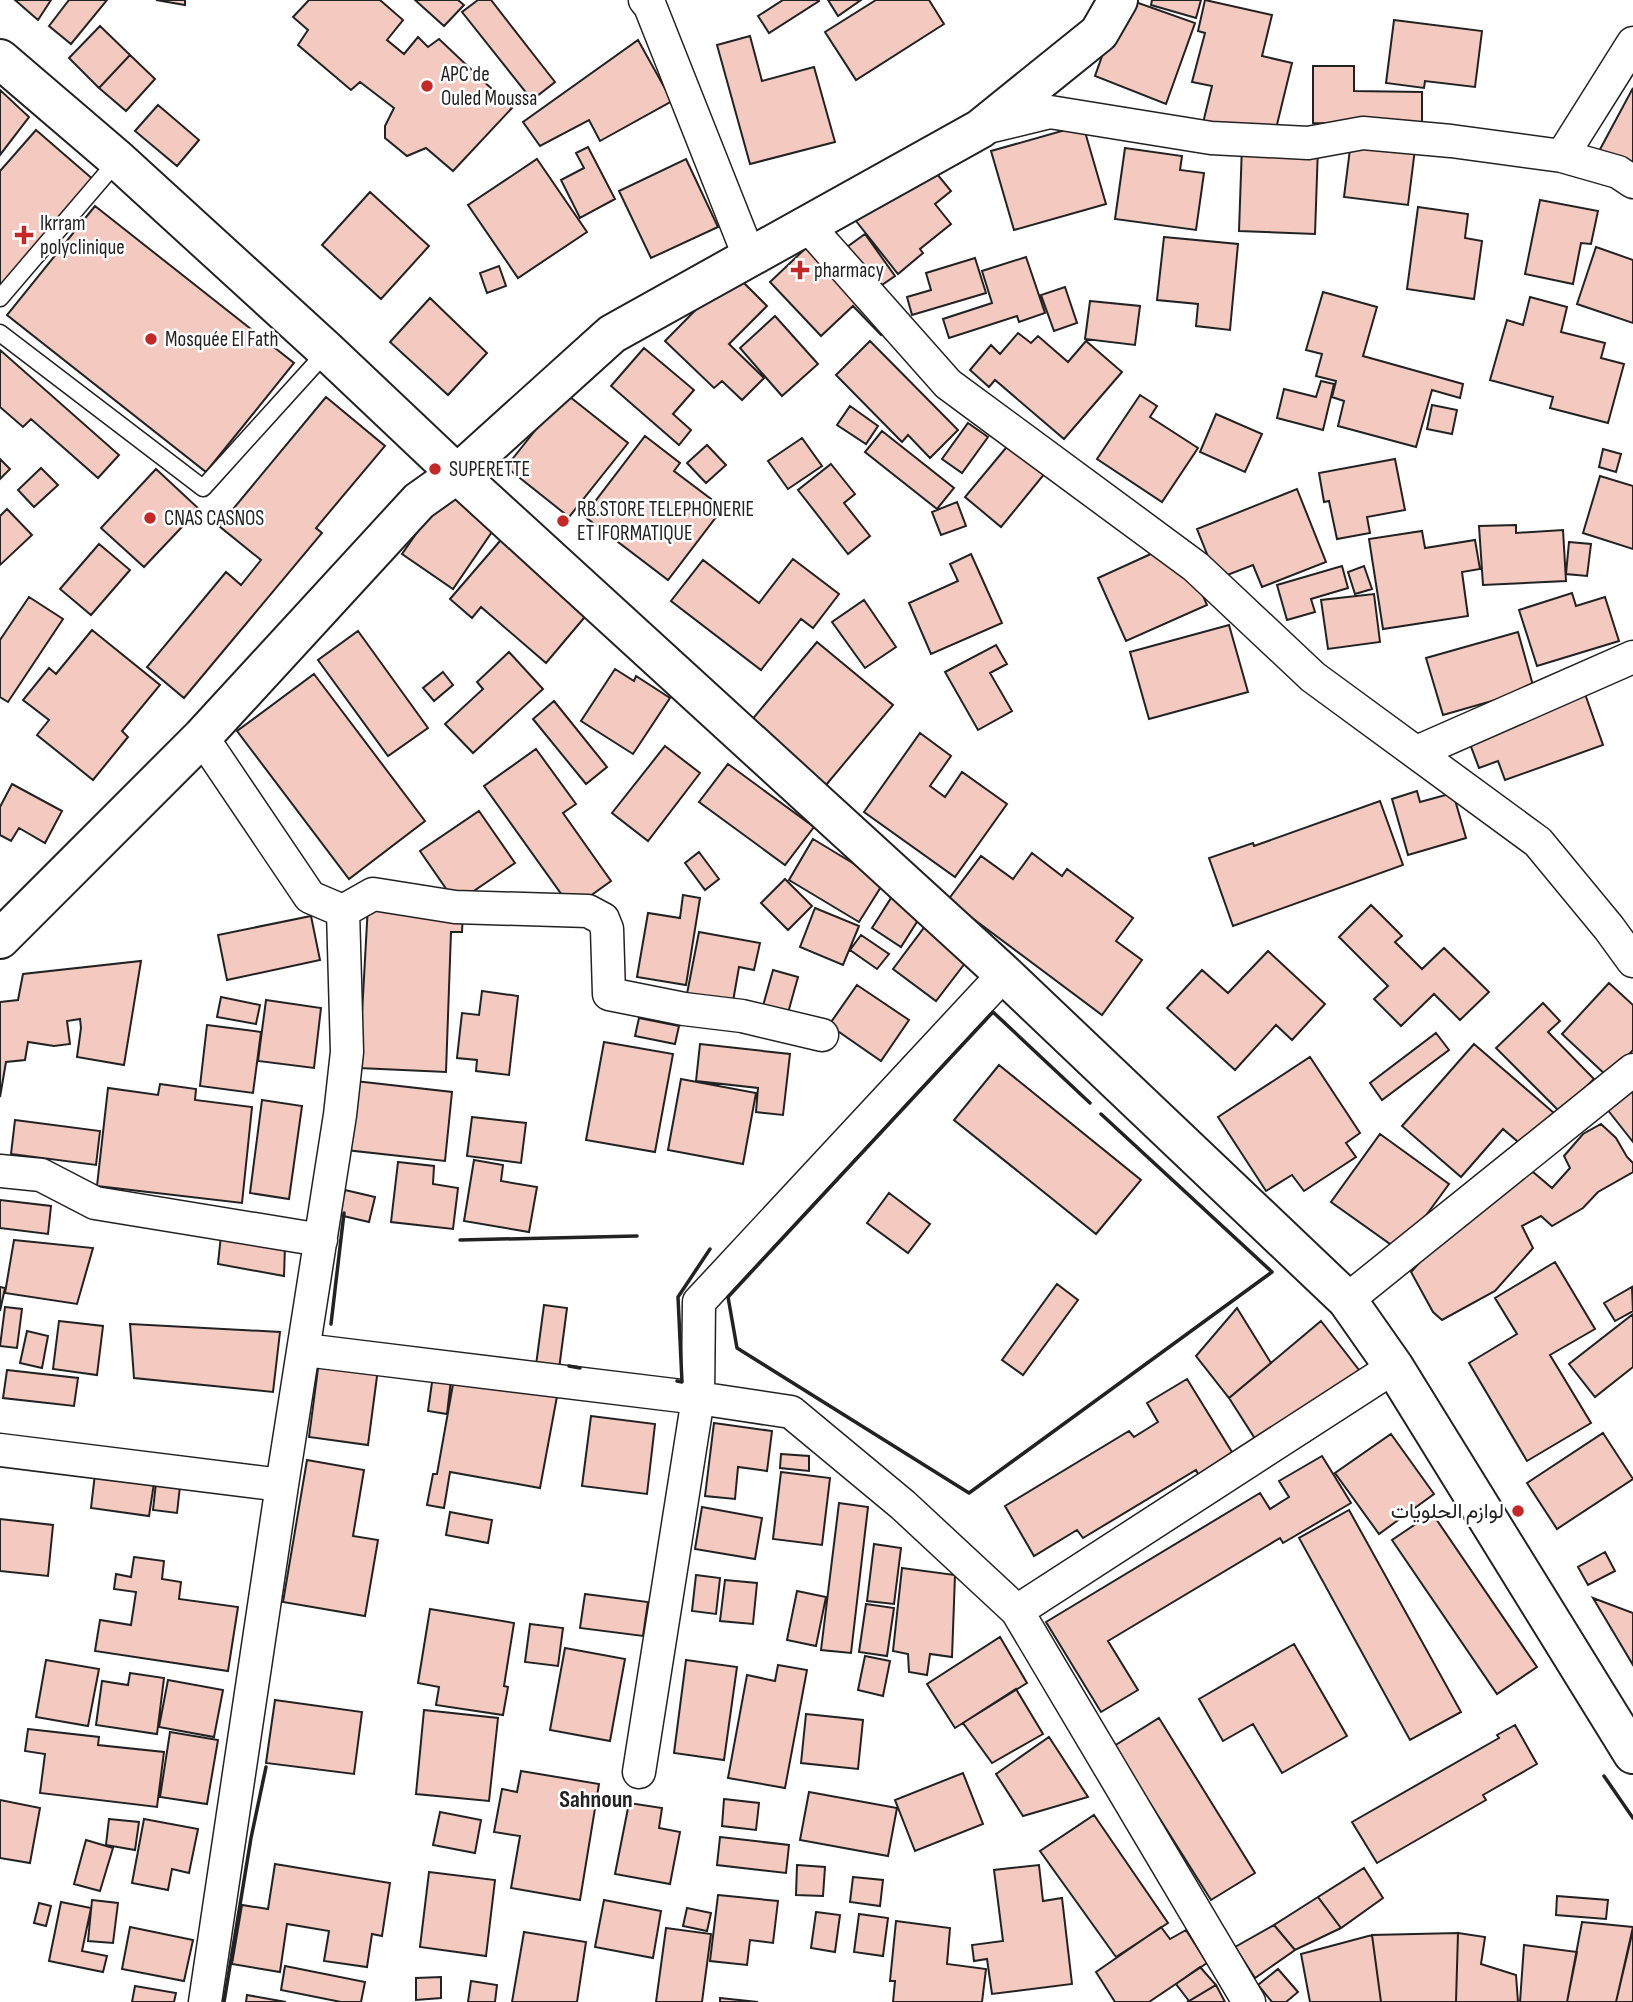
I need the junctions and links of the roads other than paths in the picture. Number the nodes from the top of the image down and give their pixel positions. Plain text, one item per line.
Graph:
1 (645, 0) edge
2 (1118, 0) edge
3 (1633, 43) edge
4 (0, 59) edge
5 (980, 129) junction
6 (1562, 156) junction
7 (118, 160) junction
8 (1633, 183) edge
9 (807, 225) junction
10 (748, 256) junction
11 (0, 298) edge
12 (0, 333) edge
13 (327, 351) junction
14 (457, 474) junction
15 (1633, 657) edge
16 (202, 737) junction
17 (1417, 752) junction
18 (343, 911) junction
19 (0, 939) edge
20 (1633, 961) edge
21 (1004, 974) junction
22 (822, 1035) dead end
23 (1633, 1070) edge
24 (0, 1171) edge
25 (321, 1240) junction
26 (1347, 1300) junction
27 (304, 1350) junction
28 (1394, 1367) junction
29 (698, 1398) junction
30 (0, 1450) edge
31 (282, 1485) junction
32 (1017, 1611) junction
33 (1633, 1754) edge
34 (639, 1772) dead end
35 (205, 2002) edge
36 (1248, 2002) edge

1 - 10 street
2 - 5 main road
3 - 6 street
4 - 7 main road
5 - 6 street
5 - 9 main road
6 - 8 street
7 - 11 lane
7 - 13 main road
9 - 10 main road
9 - 17 street
10 - 14 main road
12 - 13 lane
13 - 14 main road
14 - 16 main road
14 - 21 main road
15 - 17 street
16 - 18 street
16 - 19 main road
17 - 20 street
18 - 22 street
18 - 25 street
21 - 26 main road
21 - 29 street
23 - 26 street
24 - 25 street
25 - 27 street
26 - 28 main road
27 - 29 street
27 - 31 street
28 - 32 street
28 - 33 main road
29 - 32 street
29 - 34 street
30 - 31 street
31 - 35 street
32 - 36 street

